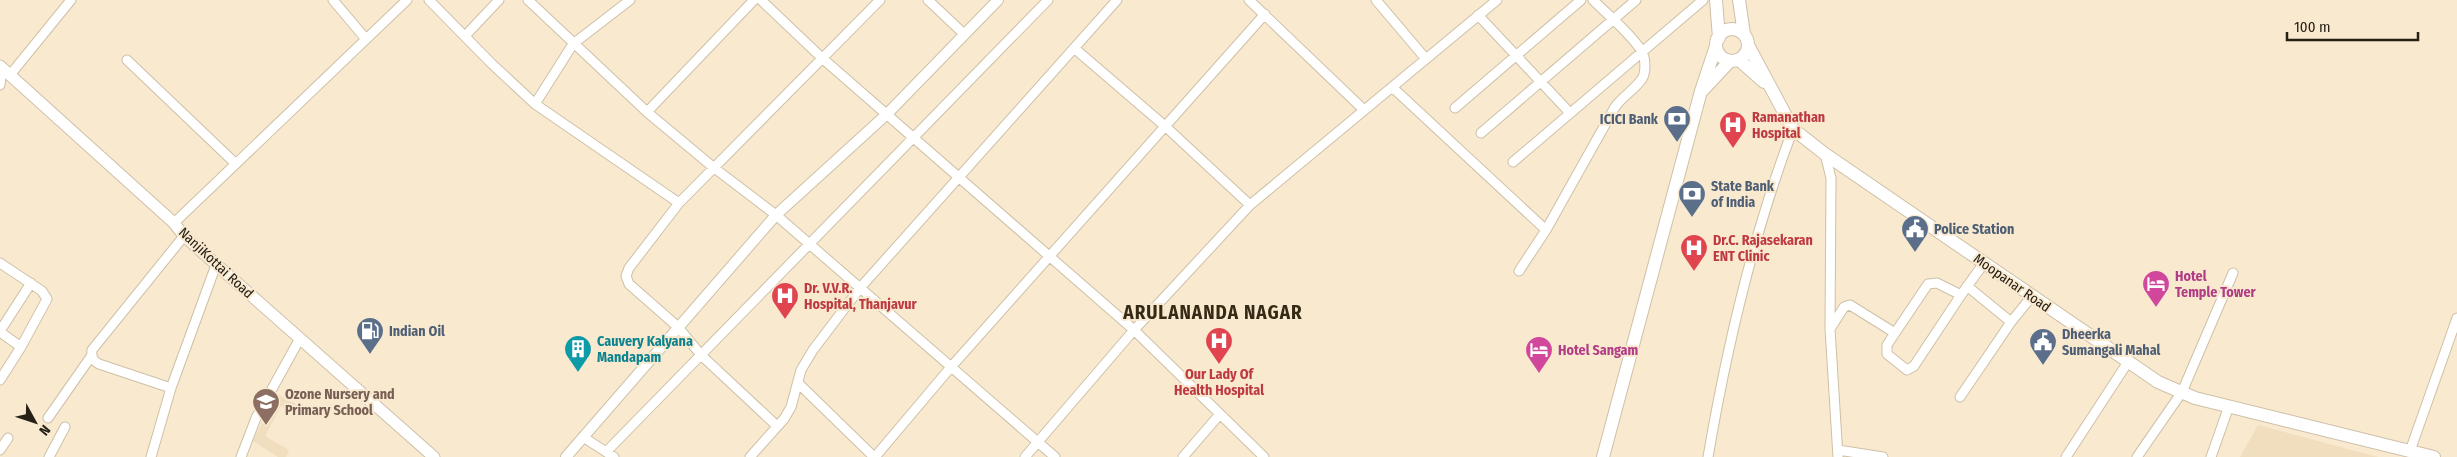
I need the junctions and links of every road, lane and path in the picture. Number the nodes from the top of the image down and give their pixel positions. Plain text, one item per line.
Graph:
1 (71, 0) edge
2 (333, 0) edge
3 (407, 0) edge
4 (429, 0) edge
5 (499, 0) edge
6 (528, 0) edge
7 (630, 0) edge
8 (754, 0) edge
9 (761, 0) edge
10 (880, 0) edge
11 (928, 0) edge
12 (998, 0) edge
13 (1048, 0) edge
14 (1117, 0) edge
15 (1249, 0) edge
16 (1376, 0) edge
17 (1497, 0) edge
18 (1581, 0) edge
19 (1593, 0) edge
20 (1636, 0) edge
21 (1703, 0) edge
22 (1716, 0) edge
23 (1739, 0) edge
24 (1486, 4) edge
25 (1265, 14) junction
26 (1478, 15) junction
27 (1613, 20) junction
28 (964, 34) junction
29 (465, 36) junction
30 (365, 38) junction
31 (1746, 40) junction
32 (1718, 42) junction
33 (572, 44) junction
34 (1074, 48) junction
35 (1643, 51) junction
36 (1516, 56) junction
37 (822, 58) junction
38 (1426, 59) junction
39 (127, 60) dead end
40 (1735, 60) junction
41 (4, 69) edge
42 (1541, 82) junction
43 (0, 85) edge
44 (1392, 87) junction
45 (1772, 89) junction
46 (1701, 91) junction
47 (535, 104) junction
48 (1455, 108) dead end
49 (1363, 109) junction
50 (647, 112) junction
51 (1570, 113) junction
52 (887, 114) junction
53 (1166, 127) junction
54 (1793, 128) junction
55 (1481, 133) dead end
56 (913, 136) junction
57 (1825, 154) junction
58 (1513, 162) dead end
59 (236, 164) junction
60 (713, 167) junction
61 (958, 176) junction
62 (679, 203) junction
63 (1250, 205) junction
64 (776, 215) junction
65 (174, 223) junction
66 (1546, 230) junction
67 (184, 236) junction
68 (809, 245) junction
69 (1049, 256) junction
70 (1984, 263) junction
71 (216, 265) junction
72 (1, 266) edge
73 (1519, 271) dead end
74 (2233, 273) dead end
75 (31, 283) junction
76 (1967, 286) junction
77 (860, 288) junction
78 (1961, 295) junction
79 (2032, 296) junction
80 (2457, 318) edge
81 (2011, 322) junction
82 (678, 327) junction
83 (1830, 329) junction
84 (1134, 330) junction
85 (0, 332) edge
86 (1895, 333) junction
87 (299, 340) junction
88 (21, 347) junction
89 (92, 355) junction
90 (701, 355) junction
91 (2128, 362) junction
92 (951, 367) junction
93 (0, 380) edge
94 (798, 383) junction
95 (171, 388) junction
96 (2182, 392) junction
97 (1960, 397) dead end
98 (2229, 406) junction
99 (1220, 414) junction
100 (48, 418) dead end
101 (777, 426) junction
102 (65, 428) dead end
103 (583, 437) junction
104 (8, 438) dead end
105 (1038, 442) junction
106 (0, 450) edge
107 (2410, 451) junction
108 (1838, 453) edge
109 (611, 454) edge
110 (49, 457) edge
111 (150, 457) edge
112 (241, 457) edge
113 (434, 457) edge
114 (566, 457) edge
115 (750, 457) edge
116 (875, 457) edge
117 (1025, 457) edge
118 (1055, 457) edge
119 (1183, 457) edge
120 (1264, 457) edge
121 (1603, 457) edge
122 (1708, 457) edge
123 (1883, 457) edge
124 (2066, 457) edge
125 (2137, 457) edge
126 (2211, 457) edge
127 (2434, 457) edge

1 - 41 street
2 - 30 street
3 - 30 street
4 - 29 street
5 - 29 street
6 - 33 street
7 - 33 street
8 - 50 street
9 - 37 street
10 - 37 street
11 - 28 street
12 - 28 street
13 - 56 street
14 - 34 street
15 - 25 street
16 - 38 street
17 - 24 street
18 - 36 street
19 - 27 street
20 - 27 street
21 - 35 street
22 - 32 main road
23 - 31 main road
24 - 26 street
25 - 49 street
25 - 53 street
26 - 36 street
26 - 38 street
27 - 35 street
27 - 42 street
28 - 52 street
29 - 47 street
30 - 59 street
31 - 32 main road
31 - 40 main road
31 - 45 main road, Moopanar Road
32 - 40 main road
32 - 46 main road
33 - 47 street
33 - 50 street
34 - 53 street
34 - 61 street
35 - 51 street
35 - 66 street
36 - 42 street
36 - 48 street
37 - 52 street
37 - 60 street
38 - 44 street
39 - 59 street
40 - 45 main road, Moopanar Road
40 - 46 main road
41 - 43 street
41 - 65 main road, NanjiKottai Road
42 - 51 street
42 - 55 street
44 - 49 street
44 - 66 street
45 - 54 main road, Moopanar Road
46 - 121 main road
47 - 62 street
49 - 63 street
50 - 60 street
51 - 58 street
52 - 56 street
52 - 64 street
53 - 63 street
53 - 69 street
54 - 57 main road, Moopanar Road
54 - 122 street
56 - 61 street
56 - 68 street
57 - 70 main road, Moopanar Road
57 - 83 street
59 - 65 street
60 - 62 street
60 - 64 street
61 - 69 street
61 - 77 street
62 - 82 street
63 - 84 street
64 - 68 street
64 - 82 street
65 - 67 main road, NanjiKottai Road
66 - 73 street
67 - 71 main road, NanjiKottai Road
67 - 89 street
68 - 77 street
68 - 90 street
69 - 84 street
69 - 92 street
70 - 76 street
70 - 79 main road, Moopanar Road
71 - 87 main road, NanjiKottai Road
71 - 95 street
72 - 75 street
74 - 96 street
75 - 85 street
75 - 88 street
76 - 78 street
76 - 81 street
77 - 92 street
77 - 94 street
78 - 86 street
78 - 86 street
79 - 81 street
79 - 91 main road, Moopanar Road
80 - 107 street
81 - 97 street
82 - 90 street
82 - 103 street
83 - 86 street
83 - 108 street
84 - 99 street
84 - 105 street
85 - 88 street
87 - 112 street
87 - 113 main road, NanjiKottai Road
88 - 93 street
89 - 95 street
89 - 100 street
90 - 101 street
90 - 109 street
91 - 96 main road, Moopanar Road
91 - 124 street
92 - 105 street
92 - 116 street
94 - 101 street
94 - 116 street
95 - 111 street
96 - 98 main road, Moopanar Road
96 - 125 street
98 - 107 main road, Moopanar Road
98 - 126 street
99 - 119 street
99 - 120 street
101 - 115 street
102 - 110 street
103 - 109 street
103 - 114 street
104 - 106 street
105 - 117 street
105 - 118 street
107 - 127 main road, Moopanar Road
108 - 123 street

